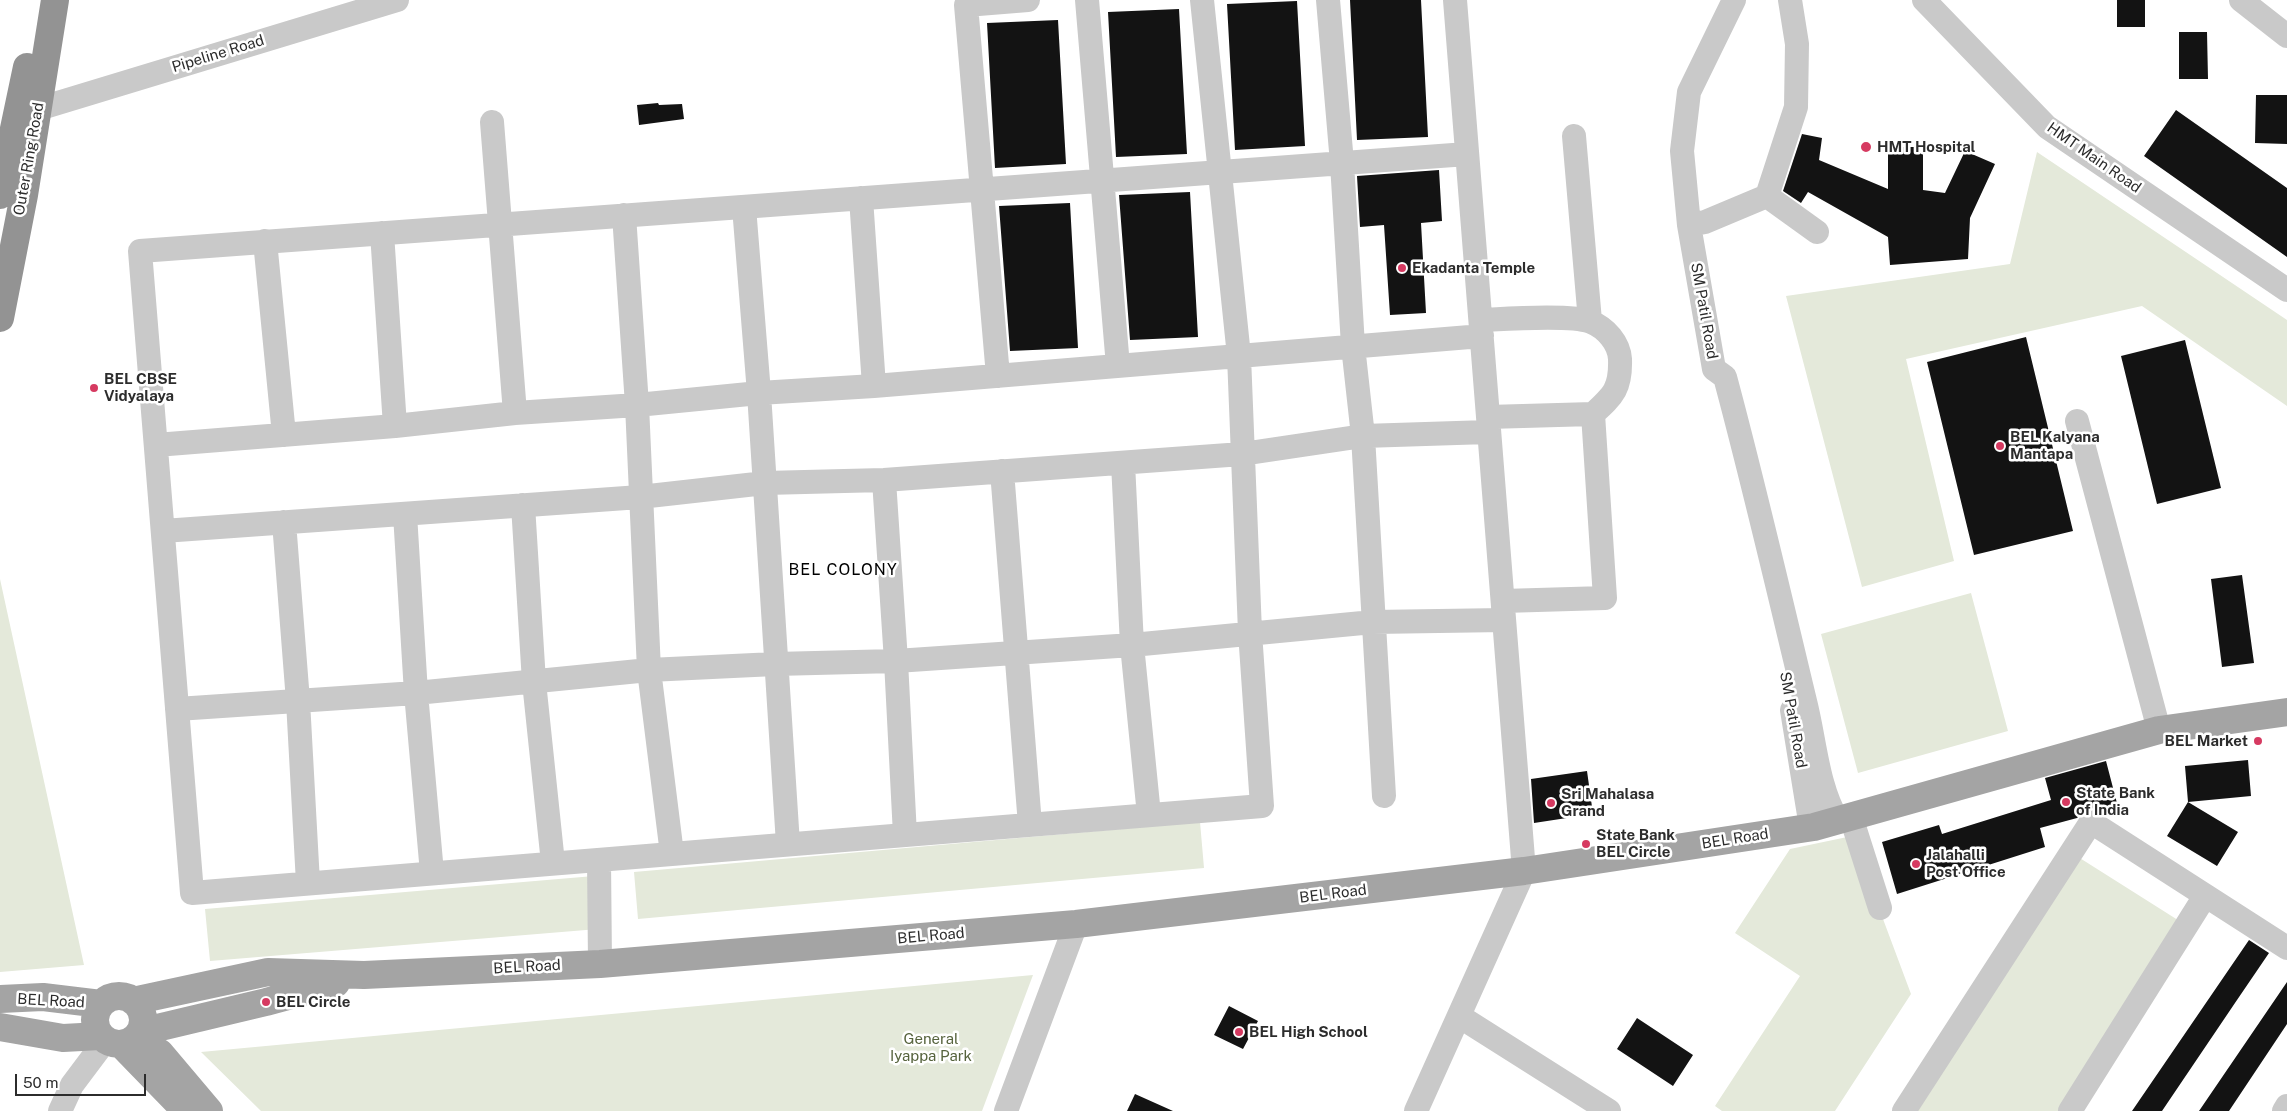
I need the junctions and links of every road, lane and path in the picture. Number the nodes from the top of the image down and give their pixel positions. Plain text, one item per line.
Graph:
1 (39, 0) edge
2 (56, 0) edge
3 (398, 0) edge
4 (1028, 0) edge
5 (1087, 0) edge
6 (1202, 0) edge
7 (1328, 0) edge
8 (1455, 0) edge
9 (1734, 0) edge
10 (1790, 0) edge
11 (1924, 0) edge
12 (2253, 2) edge
13 (2287, 36) edge
14 (19, 112) edge
15 (492, 122) dead end
16 (1574, 136) dead end
17 (1468, 154) junction
18 (1342, 163) junction
19 (1220, 172) junction
20 (1101, 181) junction
21 (981, 189) junction
22 (0, 195) edge
23 (1767, 196) junction
24 (861, 198) junction
25 (744, 207) junction
26 (624, 216) junction
27 (499, 224) junction
28 (1689, 225) junction
29 (1817, 232) dead end
30 (382, 233) junction
31 (265, 241) junction
32 (2287, 290) edge
33 (0, 318) edge
34 (1590, 321) junction
35 (1481, 328) junction
36 (1353, 346) junction
37 (1239, 356) junction
38 (1118, 366) junction
39 (1714, 369) junction
40 (998, 376) junction
41 (874, 386) junction
42 (760, 394) junction
43 (637, 406) junction
44 (514, 413) junction
45 (1593, 414) junction
46 (2077, 421) dead end
47 (1488, 424) junction
48 (396, 426) junction
49 (284, 435) junction
50 (1363, 436) junction
51 (156, 446) junction
52 (1242, 454) junction
53 (1123, 463) junction
54 (1002, 471) junction
55 (884, 480) junction
56 (765, 483) junction
57 (640, 497) junction
58 (523, 505) junction
59 (405, 514) junction
60 (284, 522) junction
61 (163, 531) junction
62 (1504, 611) junction
63 (1373, 622) junction
64 (1250, 632) junction
65 (1132, 645) junction
66 (1016, 653) junction
67 (896, 661) junction
68 (775, 664) junction
69 (649, 670) junction
70 (534, 682) junction
71 (416, 693) junction
72 (298, 700) junction
73 (177, 709) junction
74 (2287, 712) edge
75 (2159, 730) junction
76 (1384, 796) dead end
77 (1149, 815) junction
78 (1845, 819) junction
79 (1030, 825) junction
80 (1811, 827) junction
81 (905, 835) junction
82 (788, 844) junction
83 (672, 854) junction
84 (598, 860) junction
85 (553, 863) junction
86 (1524, 871) junction
87 (432, 873) junction
88 (308, 883) junction
89 (2205, 896) junction
90 (1880, 908) dead end
91 (1076, 924) junction
92 (2287, 948) edge
93 (600, 964) junction
94 (364, 976) junction
95 (0, 999) edge
96 (134, 1001) junction
97 (101, 1004) junction
98 (1459, 1016) junction
99 (0, 1027) edge
100 (120, 1039) junction
101 (2287, 1106) edge
102 (60, 1111) edge
103 (186, 1111) edge
104 (209, 1111) edge
105 (1006, 1111) edge
106 (1416, 1111) edge
107 (1609, 1111) edge
108 (1904, 1111) edge
109 (2070, 1111) edge
110 (2284, 1111) edge

1 - 14 highway, Outer Ring Road
2 - 14 highway, Outer Ring Road
3 - 14 street, Pipeline Road
4 - 21 street
5 - 20 street
6 - 19 street
7 - 18 street
8 - 17 street
9 - 28 street, SM Patil Road
10 - 23 street
11 - 32 street, HMT Main Road
12 - 13 street
14 - 22 highway, Outer Ring Road
14 - 33 highway, Outer Ring Road
15 - 27 street
16 - 34 street
17 - 18 street
17 - 35 street
18 - 19 street
18 - 36 street
19 - 20 street
19 - 37 street
20 - 21 street
20 - 38 street
21 - 24 street
21 - 40 street
23 - 28 street
23 - 29 street
24 - 25 street
24 - 41 street
25 - 26 street
25 - 42 street
26 - 27 street
26 - 43 street
27 - 30 street
27 - 44 street
28 - 39 street, SM Patil Road
30 - 31 street
30 - 48 street
31 - 49 street
31 - 51 street
34 - 35 street
34 - 45 street
35 - 36 street
35 - 47 street
36 - 37 street
36 - 50 street
37 - 38 street
37 - 52 street
38 - 40 street
39 - 78 street, SM Patil Road
39 - 80 street, SM Patil Road
40 - 41 street
41 - 42 street
42 - 43 street
42 - 56 street
43 - 44 street
43 - 57 street
44 - 48 street
45 - 47 street
45 - 62 street
46 - 75 street
47 - 50 street
47 - 62 street
48 - 49 street
49 - 51 street
50 - 52 street
50 - 63 street
51 - 61 street
52 - 53 street
52 - 64 street
53 - 54 street
53 - 65 street
54 - 55 street
54 - 66 street
55 - 56 street
55 - 67 street
56 - 57 street
56 - 68 street
57 - 58 street
57 - 69 street
58 - 59 street
58 - 70 street
59 - 60 street
59 - 71 street
60 - 61 street
60 - 72 street
61 - 73 street
62 - 63 street
62 - 86 street
63 - 64 street
63 - 76 street
64 - 65 street
64 - 77 street
65 - 66 street
65 - 77 street
66 - 67 street
66 - 79 street
67 - 68 street
67 - 81 street
68 - 69 street
68 - 82 street
69 - 70 street
69 - 83 street
70 - 71 street
70 - 85 street
71 - 72 street
71 - 87 street
72 - 73 street
72 - 88 street
73 - 88 street
74 - 75 main road, BEL Road
75 - 78 main road, BEL Road
77 - 79 street
78 - 80 main road, BEL Road
78 - 90 street, SM Patil Road
79 - 81 street
80 - 86 main road, BEL Road
81 - 82 street
82 - 83 street
83 - 84 street
84 - 85 street
84 - 93 street
85 - 87 street
86 - 91 main road, BEL Road
86 - 98 street
87 - 88 street
89 - 92 street
89 - 108 street
89 - 109 street
91 - 93 main road, BEL Road
91 - 105 street
93 - 94 main road, BEL Road
94 - 96 main road, BEL Road
94 - 100 main road, BEL Road
95 - 97 main road, BEL Road
96 - 97 main road
96 - 100 main road
97 - 100 main road
98 - 106 street
98 - 107 street
99 - 100 main road, BEL Road
100 - 102 street
100 - 103 main road
100 - 104 main road
101 - 110 street

